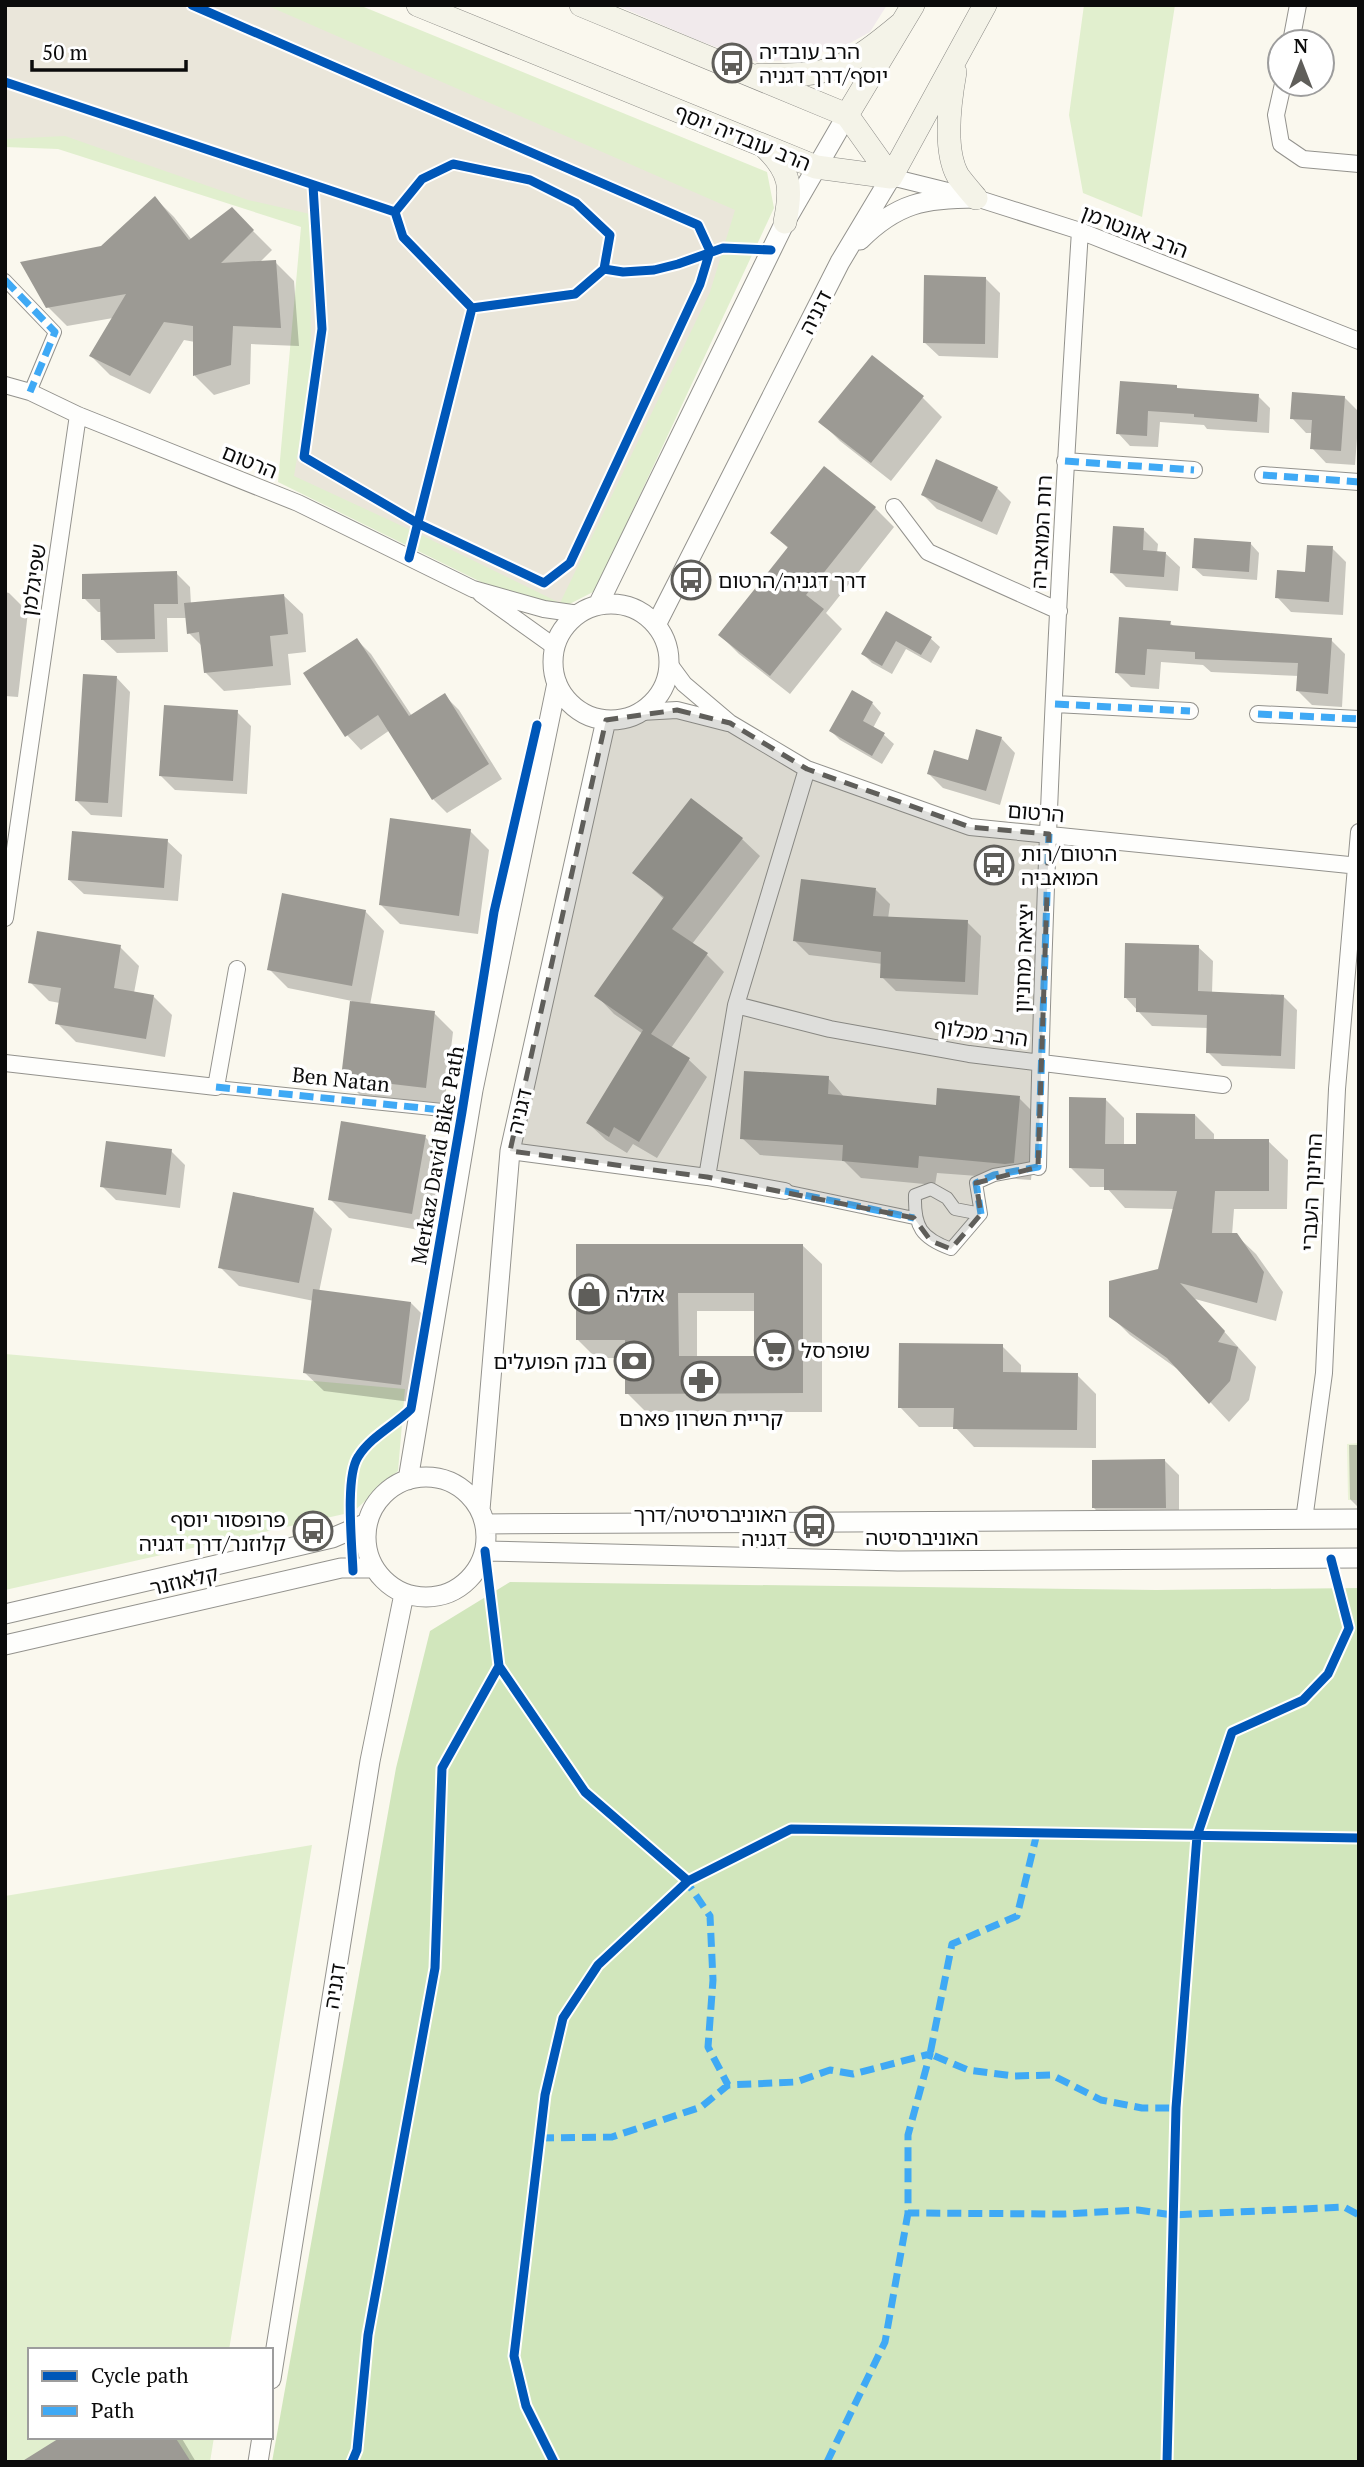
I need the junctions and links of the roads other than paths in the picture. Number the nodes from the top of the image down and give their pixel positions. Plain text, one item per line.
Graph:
1 (418, 5) edge
2 (581, 5) edge
3 (985, 5) edge
4 (1298, 5) edge
5 (907, 14) edge
6 (1294, 28) edge
7 (958, 55) junction
8 (748, 75) junction
9 (1280, 98) edge
10 (847, 115) junction
11 (763, 145) junction
12 (1359, 164) edge
13 (816, 167) junction
14 (891, 177) junction
15 (976, 198) junction
16 (785, 222) junction
17 (1080, 231) junction
18 (840, 262) junction
19 (5, 280) edge
20 (1359, 341) edge
21 (5, 385) edge
22 (30, 392) junction
23 (78, 415) junction
24 (1065, 461) junction
25 (1194, 470) dead end
26 (1264, 475) dead end
27 (1359, 482) edge
28 (894, 507) dead end
29 (473, 589) junction
30 (598, 606) junction
31 (1059, 611) junction
32 (579, 614) junction
33 (656, 625) junction
34 (555, 648) junction
35 (670, 665) junction
36 (557, 682) junction
37 (1055, 704) junction
38 (1190, 711) dead end
39 (641, 712) junction
40 (1258, 714) dead end
41 (1359, 719) edge
42 (606, 720) junction
43 (730, 723) junction
44 (807, 769) junction
45 (1359, 832) edge
46 (1049, 834) junction
47 (1357, 865) edge
48 (5, 918) edge
49 (237, 969) dead end
50 (736, 1005) junction
51 (1040, 1061) junction
52 (5, 1063) edge
53 (1223, 1085) dead end
54 (216, 1087) junction
55 (462, 1112) dead end
56 (510, 1151) junction
57 (1038, 1167) joint
58 (707, 1177) junction
59 (785, 1191) joint
60 (981, 1214) junction
61 (914, 1218) junction
62 (408, 1480) junction
63 (483, 1517) junction
64 (1359, 1519) edge
65 (1304, 1520) junction
66 (367, 1523) junction
67 (485, 1551) junction
68 (1359, 1559) edge
69 (374, 1568) junction
70 (404, 1594) junction
71 (5, 1614) edge
72 (5, 1645) edge
73 (273, 2367) edge
74 (262, 2439) edge
75 (258, 2462) edge

1 - 11 main road, הרב עובדיה יוסף
2 - 8 main road
3 - 7 main road, דגניה
4 - 6 street
5 - 8 main road
5 - 10 main road
7 - 14 main road, דגניה
7 - 15 main road
8 - 10 main road
9 - 12 street
10 - 13 street
10 - 14 main road
11 - 13 main road, הרב עובדיה יוסף
11 - 16 main road
13 - 14 main road, הרב עובדיה יוסף
13 - 16 street
14 - 15 street, הרב אונטרמן
14 - 18 street, דגניה
15 - 17 street, הרב אונטרמן
15 - 18 street
16 - 30 street
17 - 20 street, הרב אונטרמן
17 - 24 street, רות המואביה
18 - 33 street, דגניה
19 - 22 street
21 - 22 street, הרטום
22 - 23 street, הרטום
23 - 29 street, הרטום
23 - 48 street, שפיגלמן
24 - 25 street
24 - 31 street, רות המואביה
26 - 27 street
28 - 31 street
29 - 32 street, הרטום
29 - 34 street, הרטום
30 - 32 street
30 - 33 street
31 - 37 street, רות המואביה
32 - 34 street
33 - 35 street
34 - 36 street
35 - 39 street
35 - 43 street, הרטום
36 - 42 street
36 - 62 street
37 - 38 street
37 - 46 street, רות המואביה
39 - 42 street
39 - 43 street, הרטום
40 - 41 street
42 - 56 street, דגניה
43 - 44 street, הרטום
44 - 46 street, הרטום
44 - 50 street
45 - 47 street, החינוך העברי
46 - 47 street, הרטום
46 - 51 street, יציאה מחניון
47 - 65 street, החינוך העברי
49 - 54 street
50 - 51 street, הרב מכלוף
50 - 58 street
51 - 53 street, הרב מכלוף
51 - 57 street, יציאה מחניון
52 - 54 street, Ben Natan
54 - 55 street, Ben Natan
56 - 58 street
56 - 63 street, דגניה
57 - 60 street
58 - 59 street
59 - 61 street
60 - 61 street
60 - 61 street
62 - 63 street
62 - 66 street
63 - 65 street, האוניברסיטה
63 - 67 street
64 - 65 street, האוניברסיטה
66 - 69 street
66 - 71 street, קלאוזנר
67 - 68 street, האוניברסיטה
67 - 70 street
69 - 70 street
69 - 72 street, קלאוזנר
70 - 73 street, דגניה
74 - 75 street

